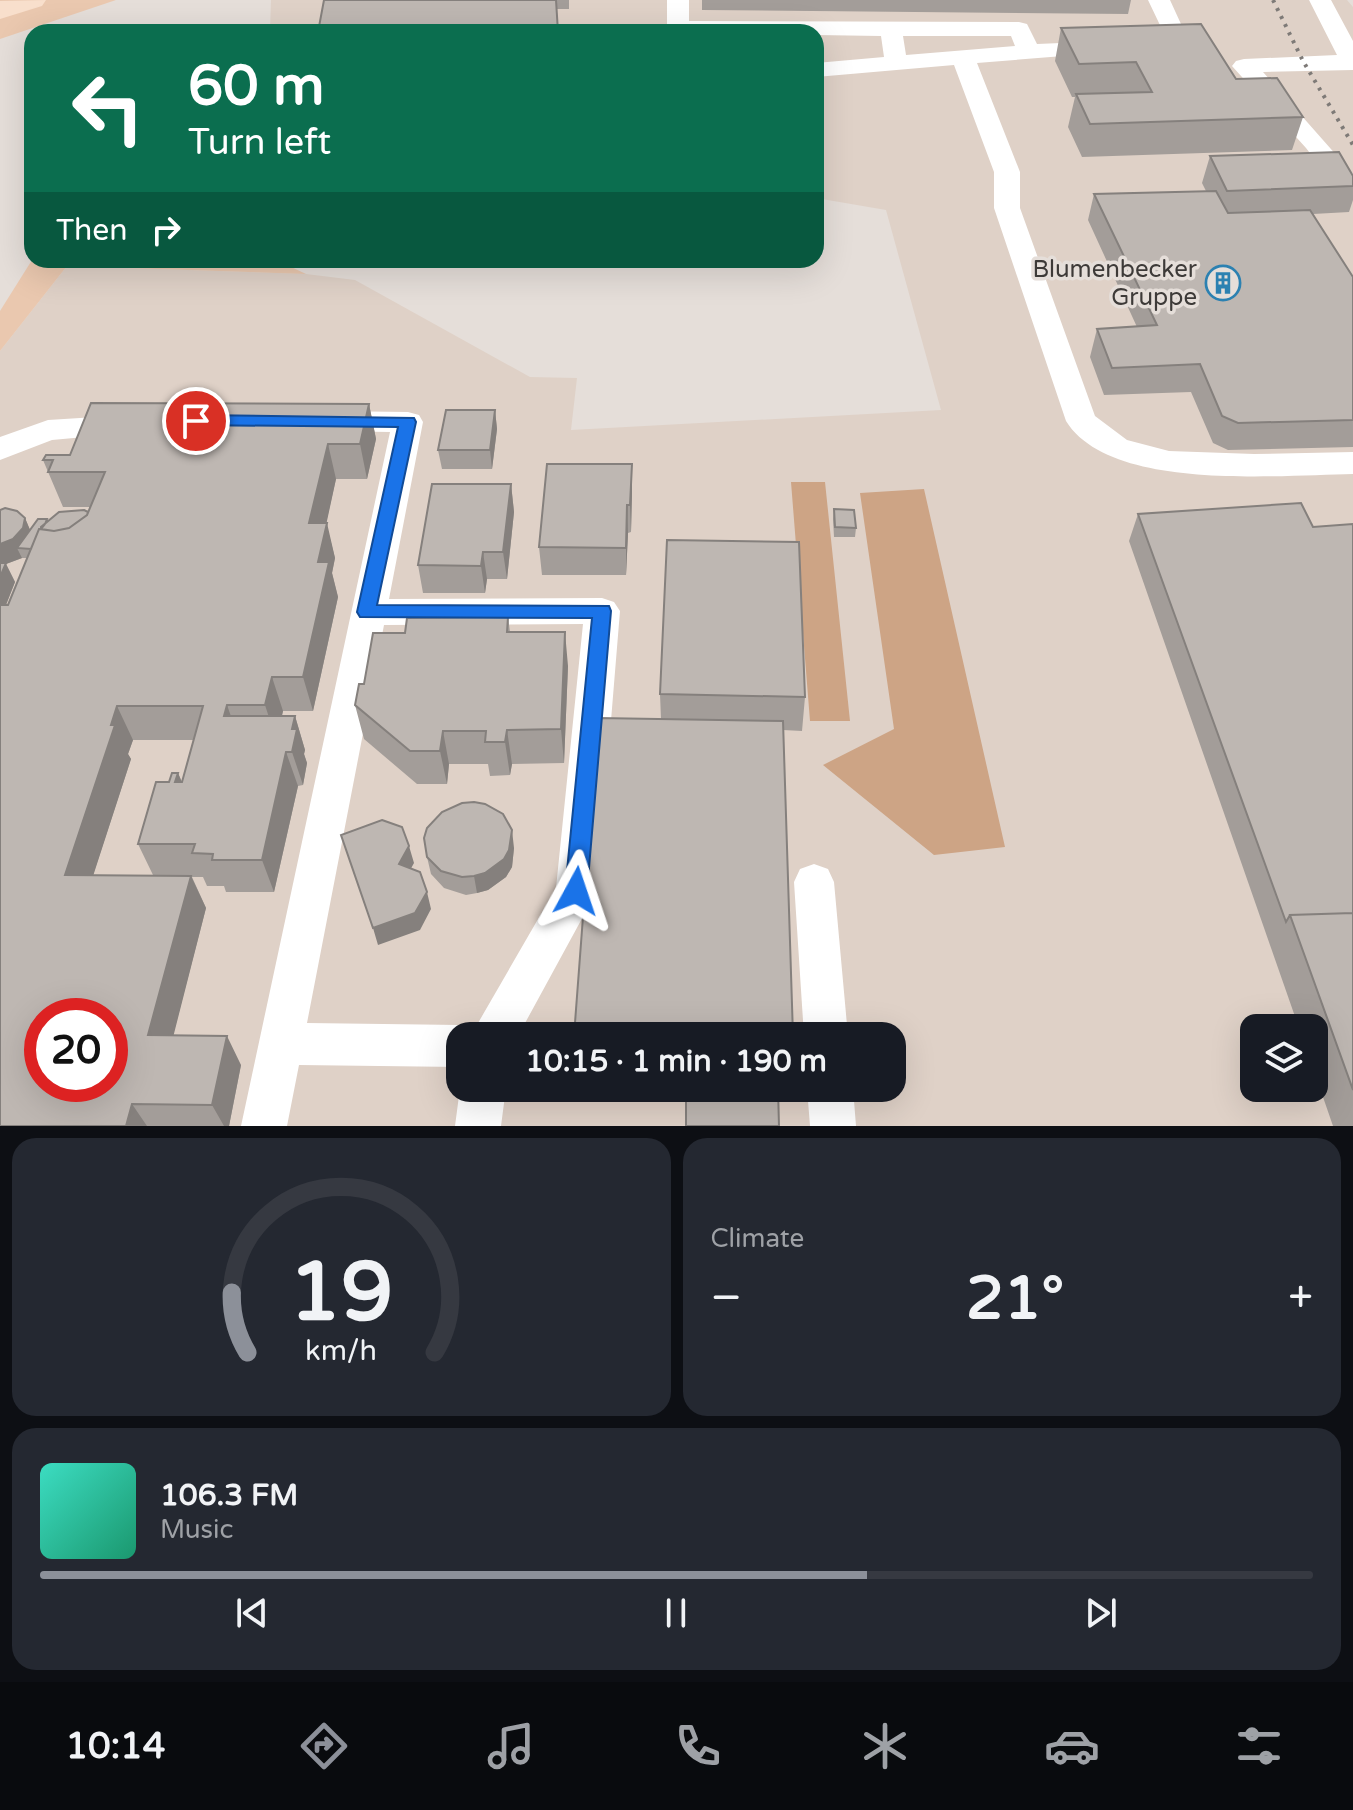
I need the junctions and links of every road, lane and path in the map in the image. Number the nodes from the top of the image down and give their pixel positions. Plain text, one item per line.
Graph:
1 (32, 0) edge
2 (678, 0) edge
3 (1159, 0) edge
4 (1320, 0) edge
5 (0, 10) edge
6 (678, 24) edge
7 (824, 29) edge
8 (891, 29) junction
9 (1177, 39) junction
10 (1148, 42) edge
11 (1118, 44) edge
12 (1029, 52) junction
13 (963, 58) junction
14 (1352, 62) edge
15 (896, 64) junction
16 (1244, 66) junction
17 (824, 69) edge
18 (1353, 191) edge
19 (302, 421) edge
20 (166, 423) edge
21 (48, 430) junction
22 (0, 431) edge
23 (0, 449) edge
24 (1353, 463) edge
25 (367, 612) junction
26 (814, 882) dead end
27 (502, 1022) edge
28 (825, 1022) edge
29 (281, 1044) junction
30 (446, 1046) edge
31 (481, 1102) edge
32 (831, 1102) edge
33 (264, 1126) edge
34 (478, 1126) edge
35 (833, 1126) edge

1 - 5 main road
2 - 6 street
3 - 9 street
4 - 14 street
7 - 8 street
8 - 12 street
8 - 15 street
9 - 10 street
9 - 16 street
11 - 12 street
12 - 13 street
13 - 15 street
13 - 24 street
14 - 16 street
15 - 17 street
16 - 18 street
19 - 25 street
20 - 21 street
21 - 22 street
21 - 23 street
25 - 27 street
25 - 29 street
26 - 28 street
29 - 30 street
29 - 33 street
31 - 34 street
32 - 35 street

